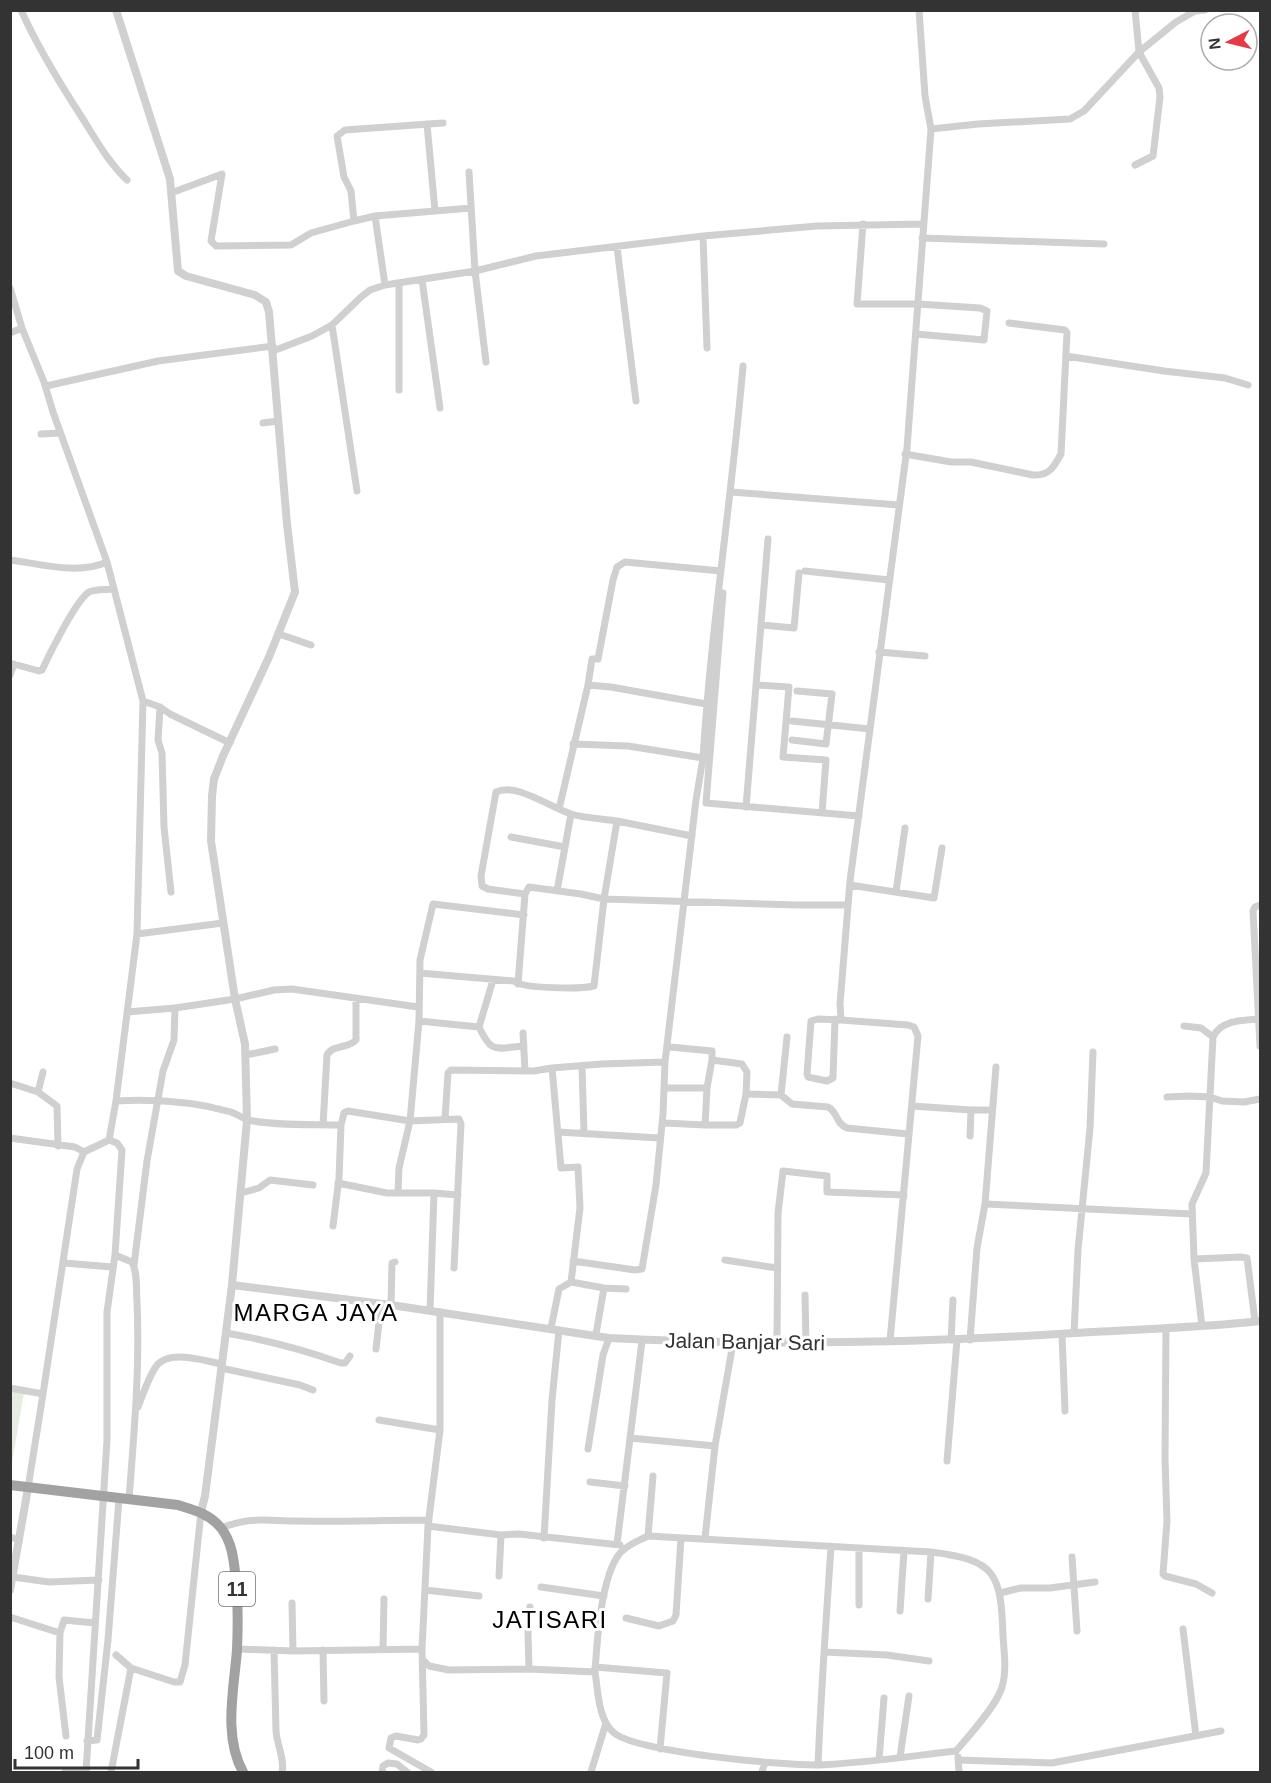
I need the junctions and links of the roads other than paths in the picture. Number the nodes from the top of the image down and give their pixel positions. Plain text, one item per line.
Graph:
1 (21, 10) edge
2 (116, 10) edge
3 (919, 10) edge
4 (1135, 10) edge
5 (1205, 10) edge
6 (1194, 11) edge
7 (1139, 52) junction
8 (443, 123) dead end
9 (427, 124) junction
10 (931, 129) junction
11 (1135, 165) dead end
12 (469, 172) dead end
13 (127, 180) dead end
14 (171, 193) junction
15 (471, 208) junction
16 (435, 211) junction
17 (375, 216) junction
18 (354, 220) junction
19 (864, 224) junction
20 (923, 224) junction
21 (703, 236) junction
22 (921, 238) junction
23 (1104, 244) dead end
24 (617, 247) junction
25 (475, 271) junction
26 (422, 280) junction
27 (399, 284) junction
28 (385, 285) junction
29 (10, 288) edge
30 (918, 304) junction
31 (1009, 323) dead end
32 (332, 325) junction
33 (22, 328) junction
34 (10, 333) edge
35 (916, 334) junction
36 (273, 348) junction
37 (707, 348) dead end
38 (1066, 356) junction
39 (486, 362) dead end
40 (743, 366) dead end
41 (46, 386) junction
42 (1248, 386) dead end
43 (399, 390) dead end
44 (636, 401) dead end
45 (440, 408) dead end
46 (278, 421) junction
47 (263, 423) dead end
48 (60, 433) junction
49 (41, 434) dead end
50 (905, 454) junction
51 (357, 491) dead end
52 (731, 492) junction
53 (899, 505) junction
54 (768, 539) dead end
55 (10, 560) edge
56 (107, 562) junction
57 (721, 571) junction
58 (889, 580) junction
59 (113, 590) junction
60 (723, 593) dead end
61 (761, 626) junction
62 (279, 634) junction
63 (311, 645) dead end
64 (879, 652) junction
65 (925, 656) dead end
66 (12, 663) edge
67 (10, 675) edge
68 (588, 685) junction
69 (756, 685) junction
70 (797, 691) dead end
71 (142, 701) junction
72 (706, 704) junction
73 (160, 707) junction
74 (792, 721) dead end
75 (828, 725) junction
76 (870, 729) junction
77 (792, 740) dead end
78 (230, 742) junction
79 (573, 744) junction
80 (703, 758) junction
81 (746, 807) junction
82 (559, 809) junction
83 (822, 813) junction
84 (571, 814) junction
85 (859, 816) junction
86 (617, 821) junction
87 (905, 828) dead end
88 (692, 836) junction
89 (511, 837) dead end
90 (565, 846) junction
91 (942, 848) dead end
92 (849, 885) junction
93 (557, 891) junction
94 (171, 892) dead end
95 (896, 892) junction
96 (525, 894) junction
97 (604, 899) junction
98 (685, 902) junction
99 (848, 905) junction
100 (1260, 905) edge
101 (524, 915) junction
102 (223, 923) junction
103 (137, 934) junction
104 (420, 973) junction
105 (493, 980) junction
106 (518, 984) junction
107 (356, 998) junction
108 (236, 999) junction
109 (418, 1007) junction
110 (175, 1008) junction
111 (127, 1012) junction
112 (1260, 1019) edge
113 (838, 1020) junction
114 (419, 1021) junction
115 (1184, 1026) dead end
116 (479, 1027) junction
117 (523, 1033) dead end
118 (787, 1037) dead end
119 (1213, 1037) junction
120 (524, 1046) junction
121 (1260, 1046) edge
122 (670, 1047) dead end
123 (275, 1049) dead end
124 (1093, 1052) dead end
125 (246, 1056) junction
126 (712, 1060) junction
127 (665, 1062) junction
128 (582, 1066) junction
129 (996, 1067) dead end
130 (552, 1068) junction
131 (525, 1071) junction
132 (43, 1072) dead end
133 (10, 1083) edge
134 (668, 1088) dead end
135 (707, 1088) junction
136 (38, 1092) junction
137 (746, 1094) junction
138 (781, 1095) junction
139 (1167, 1097) dead end
140 (1210, 1097) junction
141 (1260, 1099) edge
142 (116, 1101) junction
143 (159, 1101) junction
144 (912, 1106) junction
145 (971, 1110) junction
146 (992, 1110) junction
147 (445, 1119) junction
148 (247, 1120) junction
149 (410, 1121) junction
150 (665, 1123) dead end
151 (323, 1125) junction
152 (341, 1125) junction
153 (705, 1125) junction
154 (558, 1132) junction
155 (584, 1134) junction
156 (908, 1134) junction
157 (970, 1136) dead end
158 (10, 1138) edge
159 (659, 1138) junction
160 (109, 1140) junction
161 (58, 1146) junction
162 (84, 1152) junction
163 (338, 1184) junction
164 (313, 1185) dead end
165 (241, 1193) junction
166 (398, 1193) junction
167 (434, 1193) junction
168 (458, 1195) junction
169 (904, 1195) junction
170 (985, 1204) junction
171 (1082, 1208) junction
172 (1192, 1214) junction
173 (333, 1226) dead end
174 (115, 1255) junction
175 (1194, 1258) junction
176 (724, 1260) dead end
177 (573, 1261) junction
178 (395, 1262) dead end
179 (64, 1263) junction
180 (134, 1265) junction
181 (112, 1267) junction
182 (454, 1268) dead end
183 (777, 1268) junction
184 (570, 1282) junction
185 (232, 1285) junction
186 (604, 1288) junction
187 (626, 1289) dead end
188 (806, 1295) dead end
189 (953, 1300) dead end
190 (381, 1304) junction
191 (391, 1305) junction
192 (435, 1311) junction
193 (1258, 1321) edge
194 (1202, 1326) junction
195 (1166, 1328) junction
196 (555, 1329) junction
197 (226, 1333) junction
198 (1074, 1333) junction
199 (596, 1334) junction
200 (1062, 1334) junction
201 (609, 1338) junction
202 (954, 1340) junction
203 (970, 1340) junction
204 (642, 1341) junction
205 (777, 1341) junction
206 (890, 1341) junction
207 (733, 1343) junction
208 (806, 1343) junction
209 (376, 1349) dead end
210 (350, 1356) dead end
211 (222, 1366) junction
212 (10, 1389) edge
213 (312, 1390) dead end
214 (43, 1394) junction
215 (136, 1409) junction
216 (1065, 1411) dead end
217 (379, 1420) dead end
218 (441, 1430) junction
219 (630, 1438) junction
220 (715, 1446) junction
221 (588, 1449) dead end
222 (947, 1461) dead end
223 (653, 1476) dead end
224 (590, 1482) dead end
225 (10, 1485) edge
226 (625, 1486) junction
227 (28, 1488) junction
228 (114, 1498) junction
229 (201, 1512) junction
230 (429, 1523) junction
231 (221, 1528) junction
232 (501, 1535) junction
233 (648, 1536) junction
234 (15, 1538) edge
235 (544, 1538) junction
236 (681, 1538) junction
237 (705, 1538) junction
238 (617, 1544) junction
239 (831, 1547) junction
240 (625, 1548) junction
241 (859, 1549) junction
242 (904, 1551) junction
243 (931, 1552) junction
244 (1072, 1557) dead end
245 (13, 1576) junction
246 (499, 1576) dead end
247 (99, 1580) junction
248 (1095, 1582) dead end
249 (1076, 1584) junction
250 (541, 1587) dead end
251 (10, 1590) edge
252 (425, 1590) junction
253 (1000, 1593) junction
254 (1212, 1593) dead end
255 (479, 1596) dead end
256 (604, 1596) junction
257 (384, 1599) dead end
258 (928, 1599) dead end
259 (292, 1603) dead end
260 (859, 1605) dead end
261 (530, 1607) dead end
262 (900, 1611) dead end
263 (10, 1617) edge
264 (626, 1618) dead end
265 (95, 1623) junction
266 (1183, 1629) dead end
267 (1077, 1630) dead end
268 (60, 1633) junction
269 (383, 1648) junction
270 (237, 1649) junction
271 (422, 1649) junction
272 (274, 1650) junction
273 (323, 1650) junction
274 (293, 1651) junction
275 (824, 1652) junction
276 (116, 1655) dead end
277 (423, 1661) junction
278 (929, 1661) dead end
279 (131, 1668) junction
280 (529, 1669) junction
281 (595, 1669) junction
282 (909, 1696) dead end
283 (884, 1698) dead end
284 (324, 1701) dead end
285 (606, 1723) junction
286 (1221, 1731) dead end
287 (66, 1736) dead end
288 (1196, 1736) junction
289 (87, 1741) junction
290 (660, 1749) junction
291 (956, 1750) junction
292 (900, 1757) junction
293 (879, 1760) junction
294 (958, 1760) junction
295 (765, 1762) junction
296 (1052, 1763) junction
297 (818, 1765) junction
298 (86, 1772) edge
299 (65, 1773) edge
300 (111, 1773) edge
301 (243, 1773) edge
302 (282, 1773) edge
303 (382, 1773) edge
304 (407, 1773) edge
305 (431, 1773) edge
306 (591, 1773) edge
307 (762, 1773) edge
308 (959, 1773) edge
309 (1053, 1773) edge

1 - 13 street
2 - 14 street
3 - 10 street
4 - 7 street
5 - 6 street
6 - 7 street
7 - 10 street
7 - 11 street
8 - 9 street
9 - 16 street
9 - 18 street
10 - 20 street
12 - 15 street
14 - 18 street
14 - 36 street
15 - 16 street
15 - 25 street
16 - 17 street
17 - 18 street
17 - 28 street
19 - 20 street
19 - 21 street
19 - 30 street
20 - 22 street
21 - 24 street
21 - 37 street
22 - 23 street
22 - 30 street
24 - 25 street
24 - 44 street
25 - 26 street
25 - 39 street
26 - 27 street
26 - 45 street
27 - 28 street
27 - 43 street
28 - 32 street
29 - 33 street
30 - 35 street
30 - 35 street
31 - 38 street
32 - 36 street
32 - 51 street
33 - 34 street
33 - 41 street
35 - 50 street
36 - 41 street
36 - 46 street
38 - 42 street
38 - 50 street
40 - 52 street
41 - 48 street
46 - 47 street
46 - 62 street
48 - 49 street
48 - 56 street
50 - 53 street
52 - 53 street
52 - 57 street
53 - 58 street
54 - 61 street
55 - 56 street
56 - 59 street
57 - 68 street
57 - 72 street
58 - 61 street
58 - 64 street
59 - 66 street
59 - 71 street
60 - 81 street
61 - 69 street
62 - 63 street
62 - 78 street
64 - 65 street
64 - 76 street
66 - 67 street
68 - 72 street
68 - 79 street
69 - 81 street
69 - 83 street
70 - 75 street
71 - 73 street
71 - 103 street
72 - 80 street
73 - 78 street
73 - 94 street
74 - 75 street
75 - 76 street
75 - 77 street
76 - 85 street
78 - 102 street
79 - 80 street
79 - 82 street
80 - 88 street
81 - 83 street
82 - 84 street
82 - 96 street
83 - 85 street
84 - 86 street
84 - 90 street
85 - 92 street
86 - 88 street
86 - 97 street
87 - 95 street
88 - 98 street
89 - 90 street
90 - 93 street
91 - 95 street
92 - 95 street
92 - 99 street
93 - 96 street
93 - 97 street
96 - 101 street
97 - 98 street
97 - 106 street
98 - 99 street
98 - 127 street
99 - 113 street
100 - 112 street
101 - 104 street
101 - 106 street
102 - 103 street
102 - 108 street
103 - 111 street
104 - 105 street
104 - 109 street
105 - 106 street
105 - 116 street
107 - 108 street
107 - 109 street
107 - 151 street
108 - 110 street
108 - 125 street
109 - 114 street
110 - 111 street
110 - 143 street
111 - 142 street
112 - 119 street
112 - 121 street
113 - 113 street
113 - 144 street
114 - 116 street
114 - 149 street
115 - 119 street
116 - 120 street
117 - 120 street
118 - 138 street
119 - 140 street
120 - 131 street
122 - 126 street
123 - 125 street
124 - 171 street
125 - 148 street
126 - 135 street
126 - 137 street
127 - 128 street
127 - 159 street
128 - 130 street
128 - 155 street
129 - 146 street
130 - 131 street
130 - 154 street
131 - 147 street
132 - 136 street
133 - 136 street
134 - 135 street
135 - 153 street
136 - 161 street
137 - 138 street
137 - 153 street
138 - 156 street
139 - 140 street
140 - 141 street
140 - 172 street
142 - 143 street
142 - 160 street
143 - 148 street
143 - 180 street
144 - 145 street
144 - 156 street
145 - 146 street
145 - 157 street
146 - 170 street
147 - 149 street
147 - 168 street
148 - 151 street
148 - 165 street
149 - 152 street
149 - 166 street
150 - 153 street
151 - 152 street
152 - 163 street
154 - 155 street
154 - 177 street
155 - 159 street
156 - 169 street
158 - 161 street
159 - 177 street
160 - 162 street
160 - 174 street
161 - 162 street
162 - 179 street
163 - 166 street
163 - 173 street
164 - 165 street
165 - 185 street
166 - 167 street
167 - 168 street
167 - 192 street
168 - 182 street
169 - 183 street
169 - 206 street
170 - 171 street
170 - 203 street
171 - 172 street
171 - 198 street
172 - 175 street
174 - 180 street
174 - 181 street
175 - 193 street
175 - 194 street
176 - 183 street
177 - 184 street
178 - 191 street
179 - 181 street
179 - 214 street
180 - 215 street
181 - 247 street
183 - 205 street
184 - 186 street
184 - 196 street
185 - 190 street, Jalan Banjar Sari
185 - 197 street
186 - 187 street
186 - 199 street
188 - 208 street
189 - 202 street
190 - 191 street, Jalan Banjar Sari
190 - 209 street
191 - 192 street, Jalan Banjar Sari
192 - 196 street, Jalan Banjar Sari
192 - 218 street
193 - 194 street, Jalan Banjar Sari
194 - 195 street, Jalan Banjar Sari
195 - 198 street, Jalan Banjar Sari
195 - 254 street
196 - 199 street, Jalan Banjar Sari
196 - 235 street
197 - 210 street
197 - 211 street
198 - 200 street, Jalan Banjar Sari
199 - 201 street, Jalan Banjar Sari
200 - 203 street, Jalan Banjar Sari
200 - 216 street
201 - 204 street, Jalan Banjar Sari
201 - 221 street
202 - 203 street, Jalan Banjar Sari
202 - 206 street, Jalan Banjar Sari
202 - 222 street
204 - 207 street, Jalan Banjar Sari
204 - 219 street
205 - 207 street, Jalan Banjar Sari
205 - 208 street, Jalan Banjar Sari
206 - 208 street, Jalan Banjar Sari
207 - 220 street
211 - 213 street
211 - 215 street
211 - 229 street
212 - 214 street
214 - 227 street
215 - 228 street
217 - 218 street
218 - 230 street
219 - 220 street
219 - 226 street
220 - 237 street
223 - 233 street
224 - 226 street
225 - 227 highway, 11
226 - 238 street
227 - 228 highway, 11
227 - 234 street
228 - 229 highway, 11
228 - 289 street
229 - 231 highway, 11
229 - 279 street
230 - 231 street
230 - 232 street
230 - 252 street
231 - 270 highway, 11
232 - 235 street
232 - 246 street
233 - 236 street
233 - 240 street
234 - 245 street
235 - 238 street
236 - 237 street
236 - 264 street
237 - 239 street
238 - 240 street
239 - 241 street
239 - 275 street
240 - 256 street
241 - 242 street
241 - 260 street
242 - 243 street
242 - 262 street
243 - 253 street
243 - 258 street
244 - 249 street
245 - 247 street
245 - 251 street
247 - 265 street
248 - 249 street
249 - 253 street
249 - 267 street
250 - 256 street
252 - 255 street
252 - 271 street
253 - 291 street
256 - 281 street
257 - 269 street
259 - 274 street
261 - 280 street
263 - 268 street
265 - 268 street
265 - 289 street
266 - 288 street
268 - 287 street
269 - 271 street
269 - 273 street
270 - 272 street
270 - 301 highway, 11
271 - 277 street
272 - 274 street
272 - 302 street
273 - 274 street
273 - 284 street
275 - 278 street
275 - 297 street
276 - 279 street
277 - 280 street
277 - 305 street
279 - 300 street
280 - 281 street
281 - 285 street
281 - 290 street
282 - 292 street
283 - 293 street
285 - 290 street
285 - 306 street
286 - 288 street
288 - 296 street
289 - 298 street
290 - 295 street
291 - 292 street
291 - 294 street
292 - 293 street
293 - 297 street
294 - 296 street
294 - 308 street
295 - 297 street
295 - 307 street
296 - 309 street
298 - 299 street
303 - 304 street

